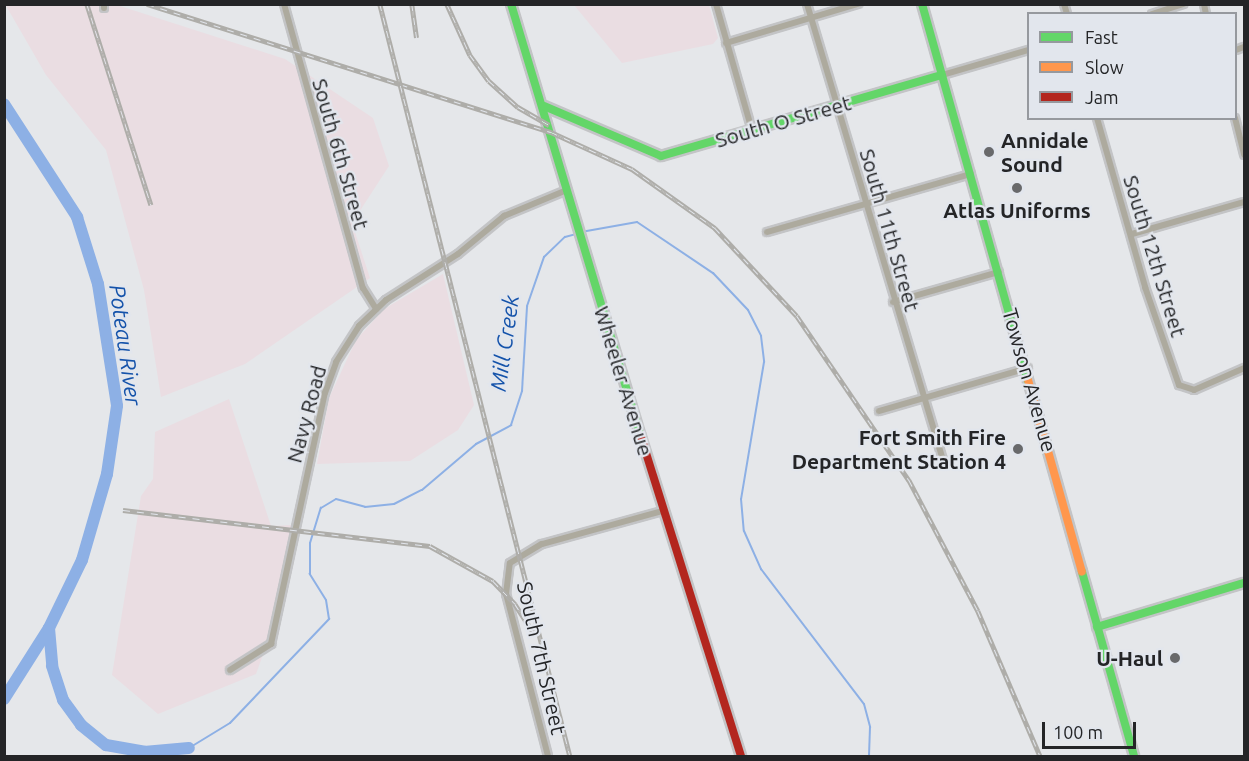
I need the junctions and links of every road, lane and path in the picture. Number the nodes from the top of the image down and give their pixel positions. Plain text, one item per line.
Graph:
1 (284, 4) edge
2 (511, 4) edge
3 (716, 4) edge
4 (807, 4) edge
5 (858, 4) edge
6 (922, 4) edge
7 (1183, 4) edge
8 (1158, 12) edge
9 (811, 18) junction
10 (726, 43) junction
11 (1027, 51) edge
12 (942, 75) junction
13 (837, 105) junction
14 (544, 106) junction
15 (1097, 120) edge
16 (1235, 120) edge
17 (752, 130) junction
18 (1244, 153) edge
19 (971, 174) junction
20 (567, 190) junction
21 (1245, 202) edge
22 (867, 203) junction
23 (767, 232) dead end
24 (1132, 234) junction
25 (1000, 272) junction
26 (893, 302) junction
27 (376, 309) junction
28 (1028, 368) junction
29 (1245, 368) edge
30 (922, 398) junction
31 (879, 411) dead end
32 (944, 464) dead end
33 (663, 511) junction
34 (1245, 583) edge
35 (1098, 627) junction
36 (230, 670) dead end
37 (548, 756) edge
38 (741, 756) edge
39 (1134, 756) edge

1 - 27 street, South 6th Street
2 - 14 main road, Wheeler Avenue
3 - 10 street
4 - 9 street, South 11th Street
5 - 9 street
6 - 12 main road, Towson Avenue
7 - 8 street
9 - 10 street
9 - 13 street, South 11th Street
10 - 17 street
11 - 12 street, South O Street
12 - 13 main road, South O Street
12 - 19 main road, Towson Avenue
13 - 17 main road, South O Street
13 - 22 street, South 11th Street
14 - 17 main road, South O Street
14 - 20 main road, Wheeler Avenue
15 - 24 street, South 12th Street
16 - 18 street
19 - 22 street
19 - 25 main road, Towson Avenue
20 - 27 street, Navy Road
20 - 33 main road, Wheeler Avenue
21 - 24 street
22 - 23 street
22 - 26 street, South 11th Street
24 - 29 street, South 12th Street
25 - 26 street
25 - 28 main road, Towson Avenue
26 - 30 street, South 11th Street
27 - 36 street, Navy Road
28 - 30 street
28 - 35 main road, Towson Avenue
30 - 31 street
30 - 32 street, South 11th Street
33 - 37 street, South 7th Street
33 - 38 main road, Wheeler Avenue
34 - 35 main road
35 - 39 main road, Towson Avenue

